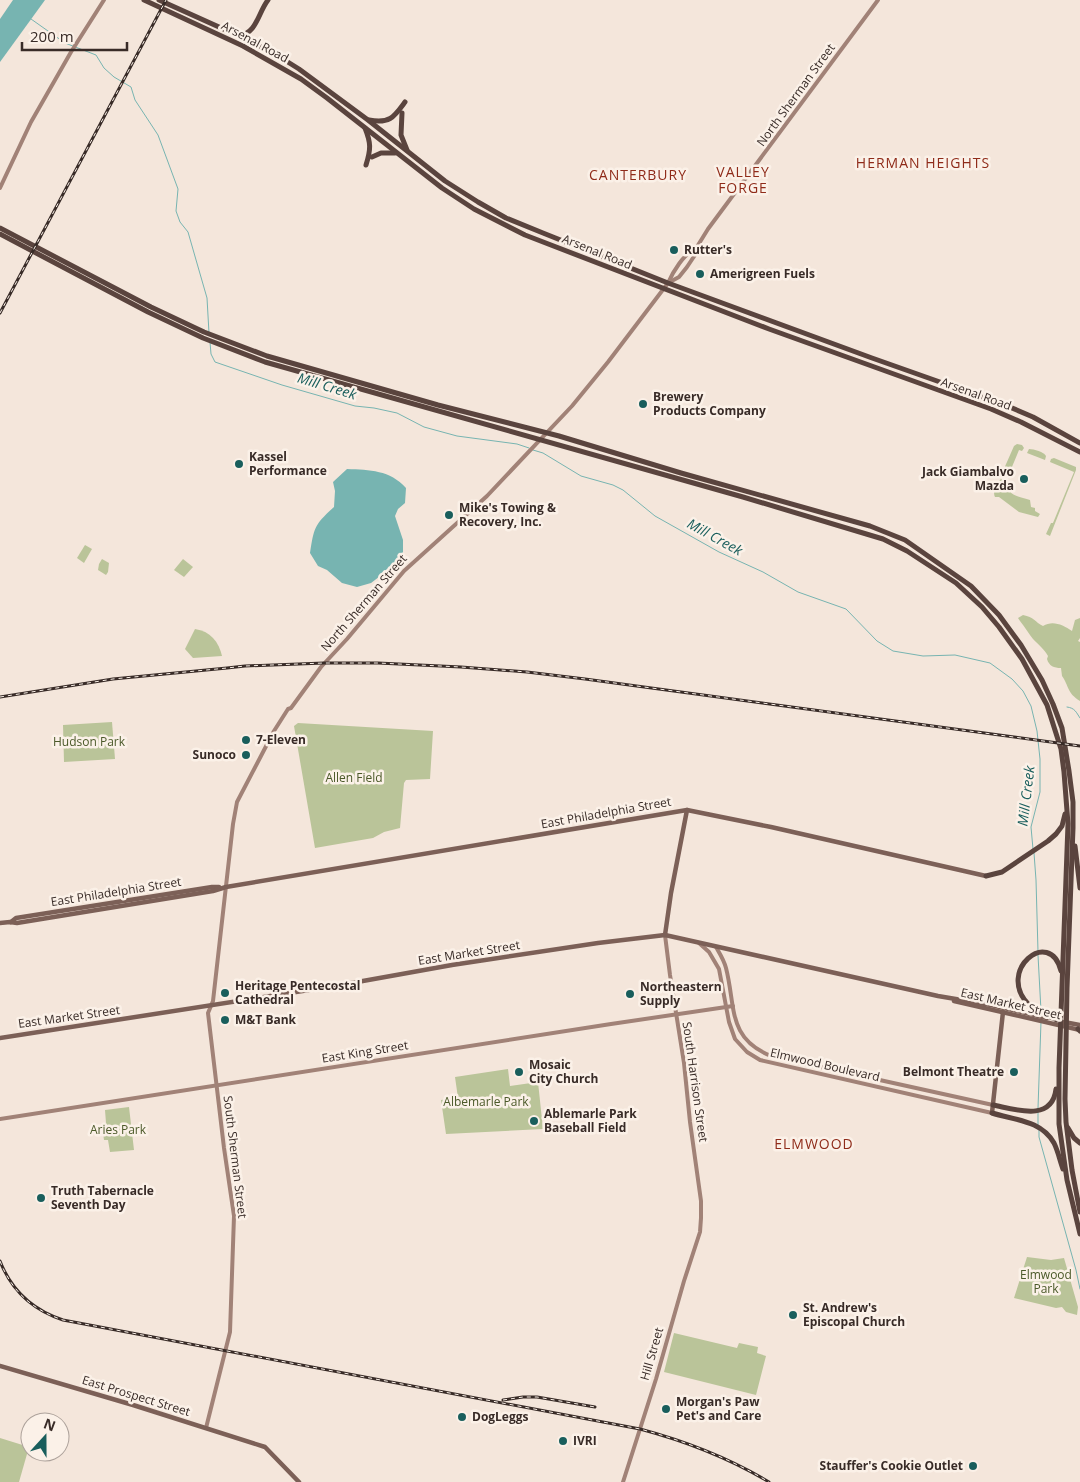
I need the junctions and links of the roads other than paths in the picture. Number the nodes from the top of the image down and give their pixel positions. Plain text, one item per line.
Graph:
1 (104, 0) edge
2 (144, 0) edge
3 (159, 0) edge
4 (268, 0) edge
5 (878, 0) edge
6 (239, 36) junction
7 (405, 102) dead end
8 (402, 113) dead end
9 (368, 120) junction
10 (364, 127) junction
11 (407, 150) junction
12 (395, 153) junction
13 (372, 157) dead end
14 (366, 165) dead end
15 (0, 188) edge
16 (0, 229) edge
17 (0, 234) edge
18 (20, 242) junction
19 (695, 250) junction
20 (668, 283) junction
21 (663, 289) junction
22 (203, 335) junction
23 (1080, 443) edge
24 (1080, 452) edge
25 (1067, 771) junction
26 (1067, 804) junction
27 (687, 810) junction
28 (1073, 828) junction
29 (986, 876) joint
30 (226, 887) junction
31 (1080, 888) edge
32 (0, 924) edge
33 (666, 928) junction
34 (665, 935) junction
35 (636, 938) junction
36 (700, 943) junction
37 (716, 947) junction
38 (1062, 976) junction
39 (1064, 1005) junction
40 (211, 1006) junction
41 (733, 1006) junction
42 (726, 1008) junction
43 (1003, 1011) junction
44 (676, 1014) junction
45 (1037, 1016) junction
46 (1057, 1020) junction
47 (1079, 1028) edge
48 (0, 1038) edge
49 (1063, 1040) junction
50 (1059, 1068) junction
51 (216, 1086) junction
52 (993, 1105) junction
53 (992, 1113) junction
54 (0, 1119) edge
55 (1066, 1124) junction
56 (1080, 1143) edge
57 (1069, 1189) junction
58 (1080, 1212) edge
59 (700, 1232) joint
60 (1080, 1234) edge
61 (0, 1366) edge
62 (206, 1428) junction
63 (299, 1482) edge
64 (623, 1482) edge

1 - 15 main road
2 - 10 highway, Arsenal Road
3 - 6 highway, Arsenal Road
4 - 6 highway
5 - 19 main road, North Sherman Street
6 - 9 highway, Arsenal Road
7 - 9 highway
8 - 11 highway
9 - 11 highway, Arsenal Road
10 - 12 highway, Arsenal Road
10 - 14 highway
11 - 20 highway, Arsenal Road
12 - 13 highway
12 - 21 highway, Arsenal Road
16 - 18 highway
17 - 18 highway
18 - 22 highway
19 - 20 main road, North Sherman Street
19 - 20 main road, North Sherman Street
20 - 21 main road, North Sherman Street
20 - 23 highway, Arsenal Road
21 - 24 highway, Arsenal Road
21 - 30 main road, North Sherman Street
22 - 25 highway
22 - 25 highway
25 - 26 highway
25 - 28 highway
26 - 29 highway
26 - 38 highway
27 - 29 main road, East Philadelphia Street
27 - 30 main road, East Philadelphia Street
27 - 33 main road
28 - 31 highway
28 - 39 highway
30 - 32 main road, East Philadelphia Street
30 - 40 main road, North Sherman Street
33 - 34 main road
33 - 35 main road
34 - 35 main road, East Market Street
34 - 36 main road, East Market Street
34 - 44 main road, South Harrison Street
35 - 40 main road, East Market Street
36 - 37 main road, East Market Street
36 - 42 main road, Elmwood Boulevard
37 - 41 main road, Elmwood Boulevard
37 - 43 main road, East Market Street
38 - 39 highway
38 - 45 highway
39 - 49 highway
40 - 48 main road, East Market Street
40 - 51 main road, South Sherman Street
41 - 42 main road, East King Street
41 - 52 main road, Elmwood Boulevard
42 - 44 main road, East King Street
42 - 53 main road, Elmwood Boulevard
43 - 45 main road, East Market Street
43 - 52 main road
44 - 51 main road, East King Street
44 - 59 main road, South Harrison Street
45 - 46 main road, East Market Street
45 - 46 highway
45 - 47 main road, East Market Street
46 - 47 main road, East Market Street
49 - 50 highway
49 - 55 highway
50 - 52 highway
50 - 57 highway
51 - 54 main road, East King Street
51 - 62 main road, South Sherman Street
52 - 53 main road
53 - 57 highway
55 - 56 highway
55 - 58 highway
57 - 60 highway
59 - 64 main road, Hill Street
61 - 62 main road, East Prospect Street
62 - 63 main road, East Prospect Street

